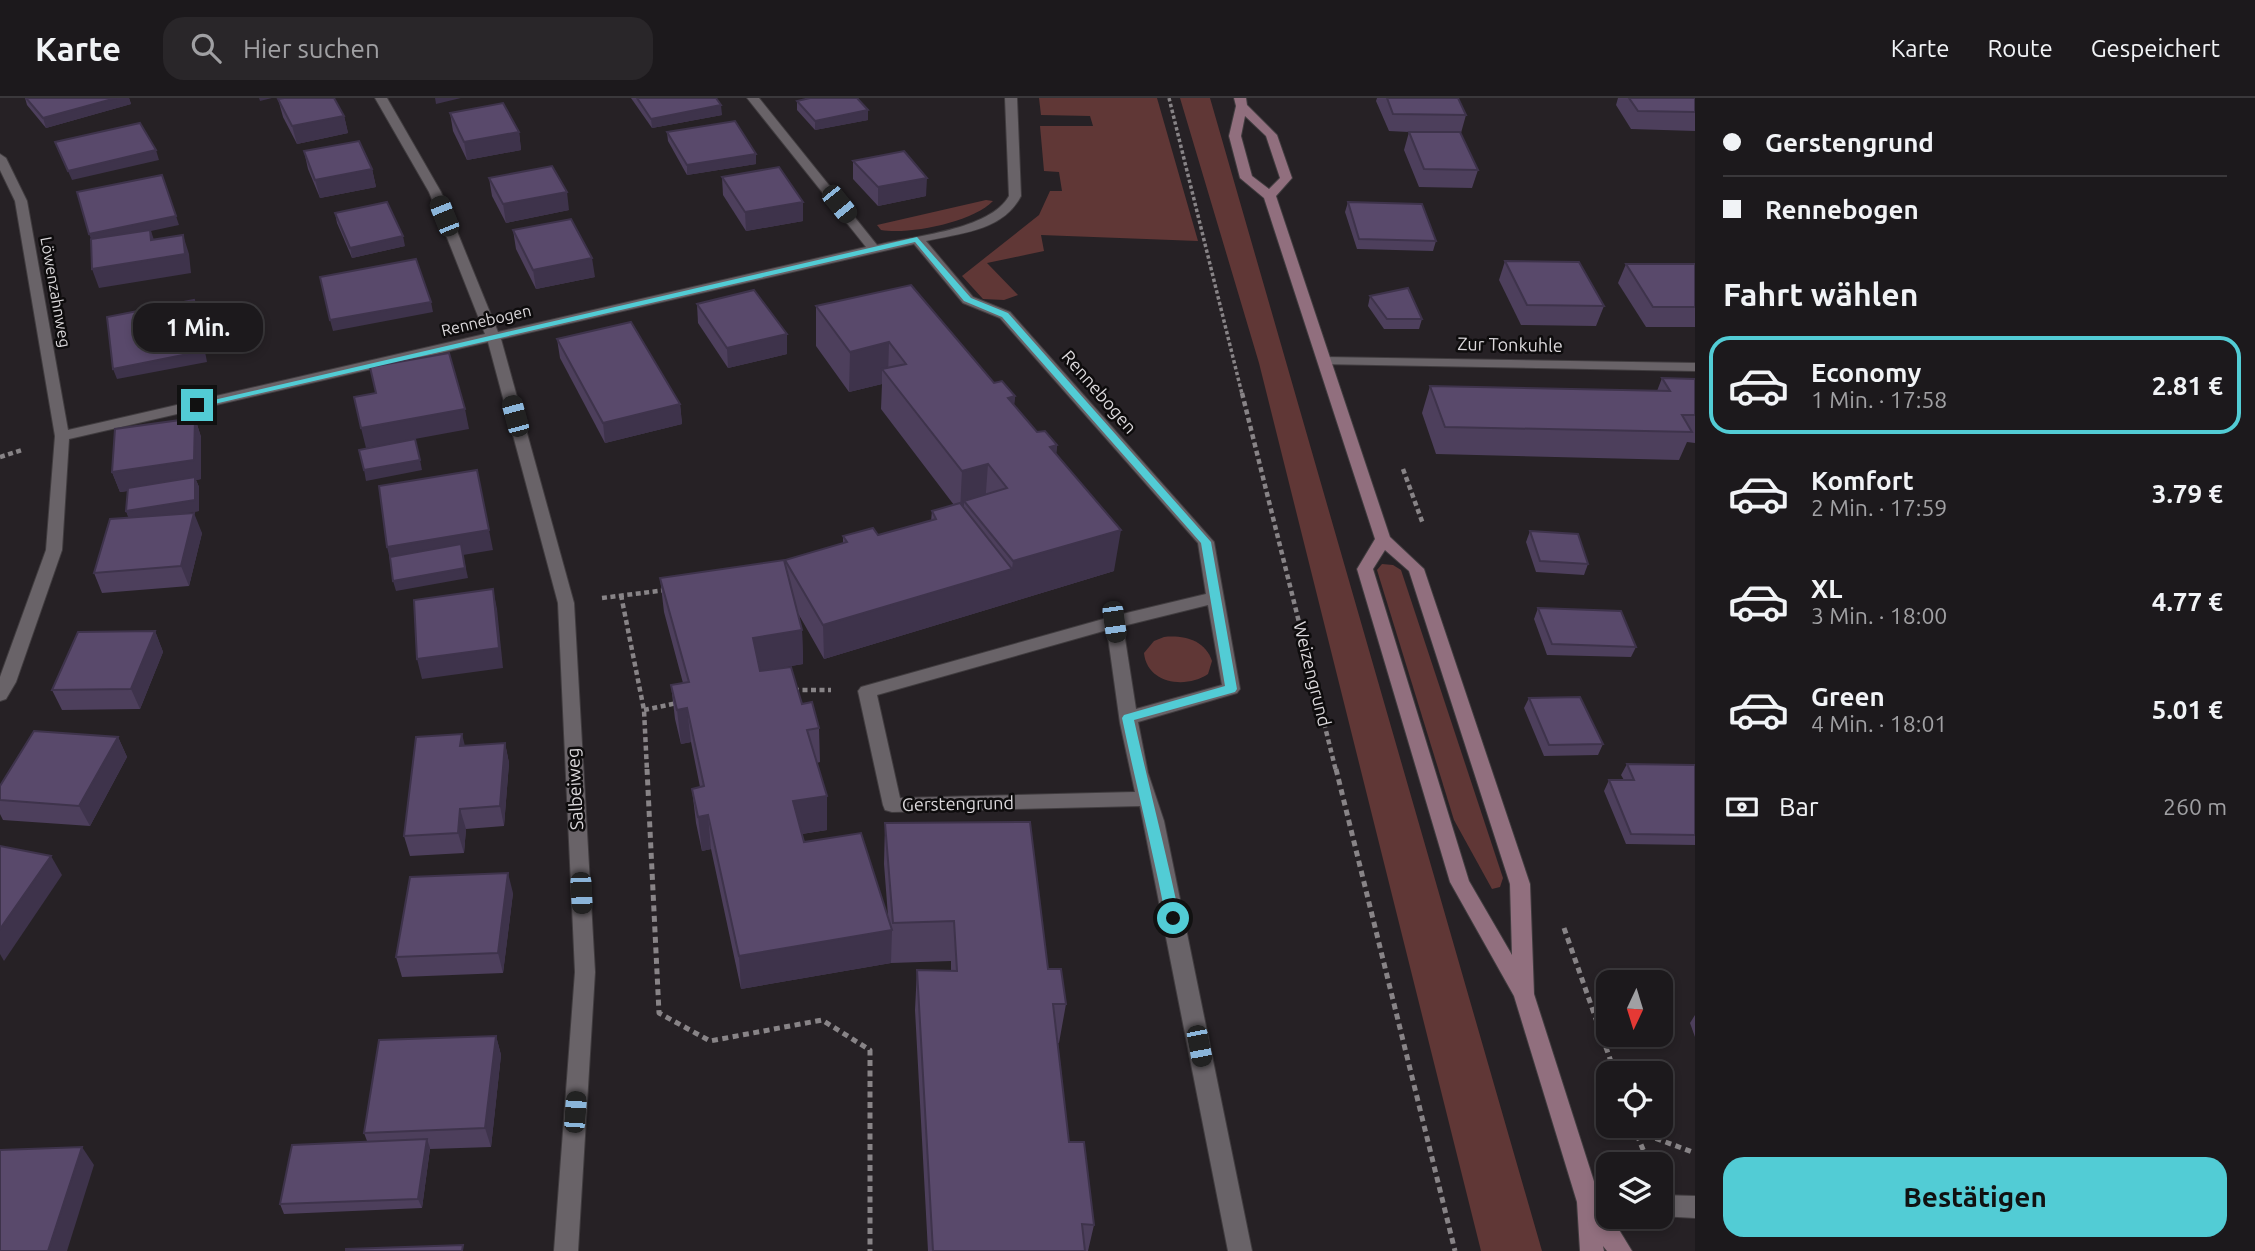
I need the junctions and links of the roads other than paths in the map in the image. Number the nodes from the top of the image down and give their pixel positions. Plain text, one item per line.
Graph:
1 (380, 98) edge
2 (753, 98) edge
3 (1011, 98) edge
4 (1241, 102) edge
5 (0, 158) edge
6 (1270, 196) junction
7 (917, 239) junction
8 (874, 249) junction
9 (493, 336) junction
10 (1325, 361) junction
11 (1695, 367) edge
12 (62, 436) junction
13 (1382, 539) junction
14 (1216, 597) junction
15 (1114, 622) junction
16 (0, 695) edge
17 (1128, 718) junction
18 (1146, 799) junction
19 (1524, 994) junction
20 (1596, 1195) edge
21 (1673, 1206) edge
22 (1695, 1207) edge
23 (1596, 1224) edge
24 (1610, 1229) edge
25 (566, 1251) edge
26 (1240, 1251) edge
27 (1592, 1251) edge
28 (1620, 1251) edge

1 - 9 street, Salbeiweg
2 - 8 street
3 - 7 street, Rennebogen
4 - 6 main road
4 - 6 main road
5 - 12 street, Löwenzahnweg
6 - 10 main road
7 - 8 street, Rennebogen
7 - 14 street, Rennebogen
8 - 9 street, Rennebogen
9 - 12 street, Rennebogen
9 - 25 street, Salbeiweg
10 - 11 street, Zur Tonkuhle
10 - 13 main road
12 - 16 street, Löwenzahnweg
13 - 19 main road
13 - 19 main road
14 - 15 street
14 - 17 street
15 - 17 street
15 - 18 street, Gerstengrund
17 - 18 street
18 - 26 street
19 - 20 main road
21 - 22 street
23 - 27 main road
24 - 28 main road

